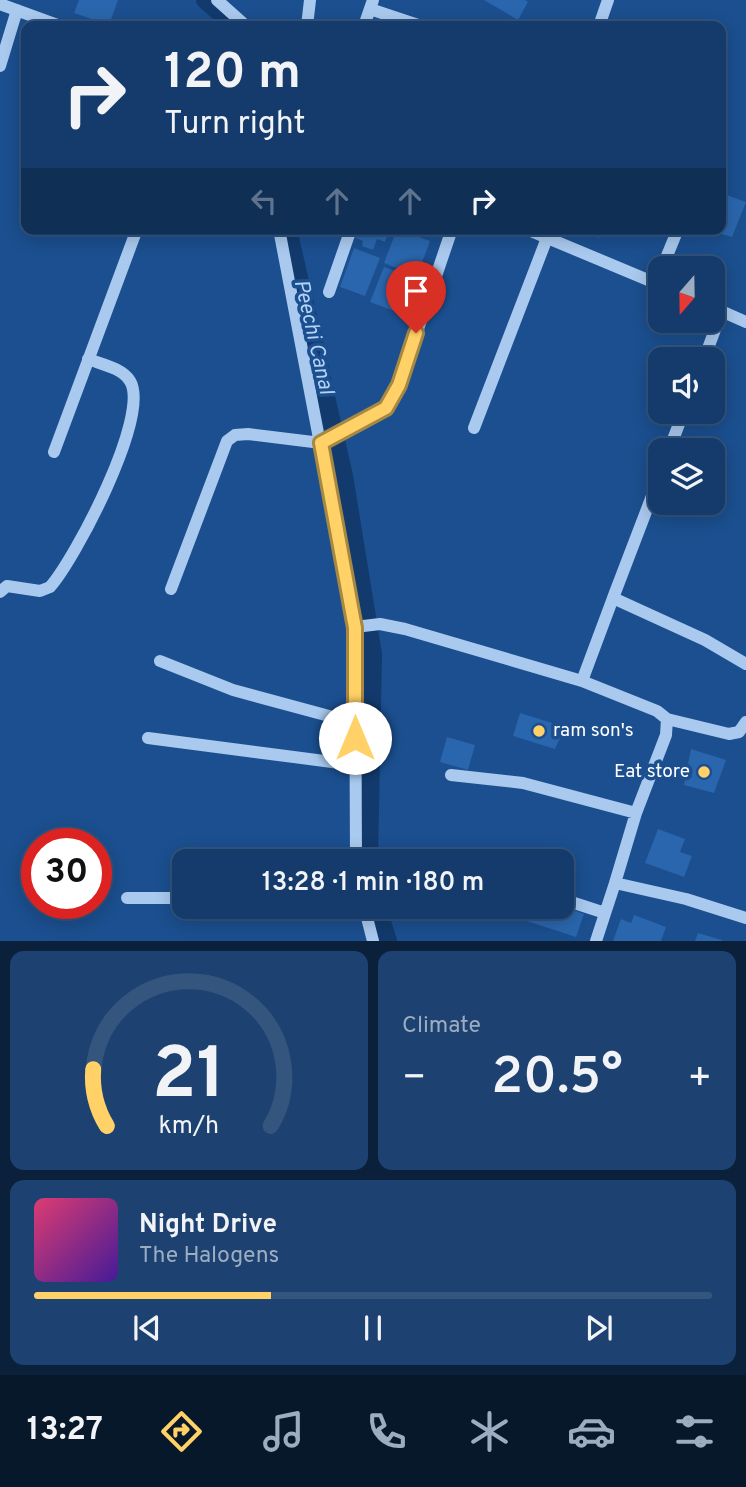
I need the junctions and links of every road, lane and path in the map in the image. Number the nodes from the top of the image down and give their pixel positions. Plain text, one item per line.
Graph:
1 (217, 0) edge
2 (310, 0) edge
3 (608, 0) edge
4 (0, 4) edge
5 (372, 4) edge
6 (17, 10) junction
7 (47, 21) edge
8 (240, 21) edge
9 (308, 21) edge
10 (366, 21) edge
11 (410, 21) edge
12 (601, 21) edge
13 (0, 66) edge
14 (135, 235) edge
15 (280, 235) edge
16 (349, 235) edge
17 (450, 235) edge
18 (540, 235) edge
19 (676, 235) edge
20 (547, 238) junction
21 (667, 256) edge
22 (648, 276) edge
23 (330, 292) dead end
24 (725, 313) edge
25 (746, 322) edge
26 (88, 359) junction
27 (474, 428) dead end
28 (321, 443) junction
29 (54, 452) dead end
30 (648, 506) edge
31 (171, 589) dead end
32 (0, 592) edge
33 (613, 598) junction
34 (359, 627) junction
35 (160, 661) dead end
36 (746, 664) edge
37 (582, 681) junction
38 (667, 719) junction
39 (746, 722) edge
40 (355, 723) junction
41 (148, 738) dead end
42 (355, 765) junction
43 (450, 775) dead end
44 (636, 813) junction
45 (356, 849) edge
46 (615, 883) junction
47 (127, 898) dead end
48 (172, 898) edge
49 (574, 903) edge
50 (605, 914) junction
51 (746, 918) edge
52 (367, 919) edge
53 (373, 941) edge
54 (596, 941) edge

1 - 8 street
2 - 9 street
3 - 12 street
4 - 6 street
5 - 10 street
5 - 11 street
6 - 7 street
6 - 13 street
14 - 26 street
15 - 28 street
16 - 23 street
17 - 28 street
18 - 20 street
19 - 21 street
20 - 22 street
20 - 27 street
24 - 25 street
26 - 29 street
26 - 32 street
28 - 31 street
28 - 34 street
30 - 33 street
33 - 36 street
33 - 37 street
34 - 37 street
34 - 40 street
35 - 40 street
37 - 38 street
38 - 39 street
38 - 44 street
40 - 42 street
41 - 42 street
42 - 45 street
43 - 44 street
44 - 46 street
46 - 50 street
46 - 51 street
47 - 48 street
49 - 50 street
50 - 54 street
52 - 53 street

